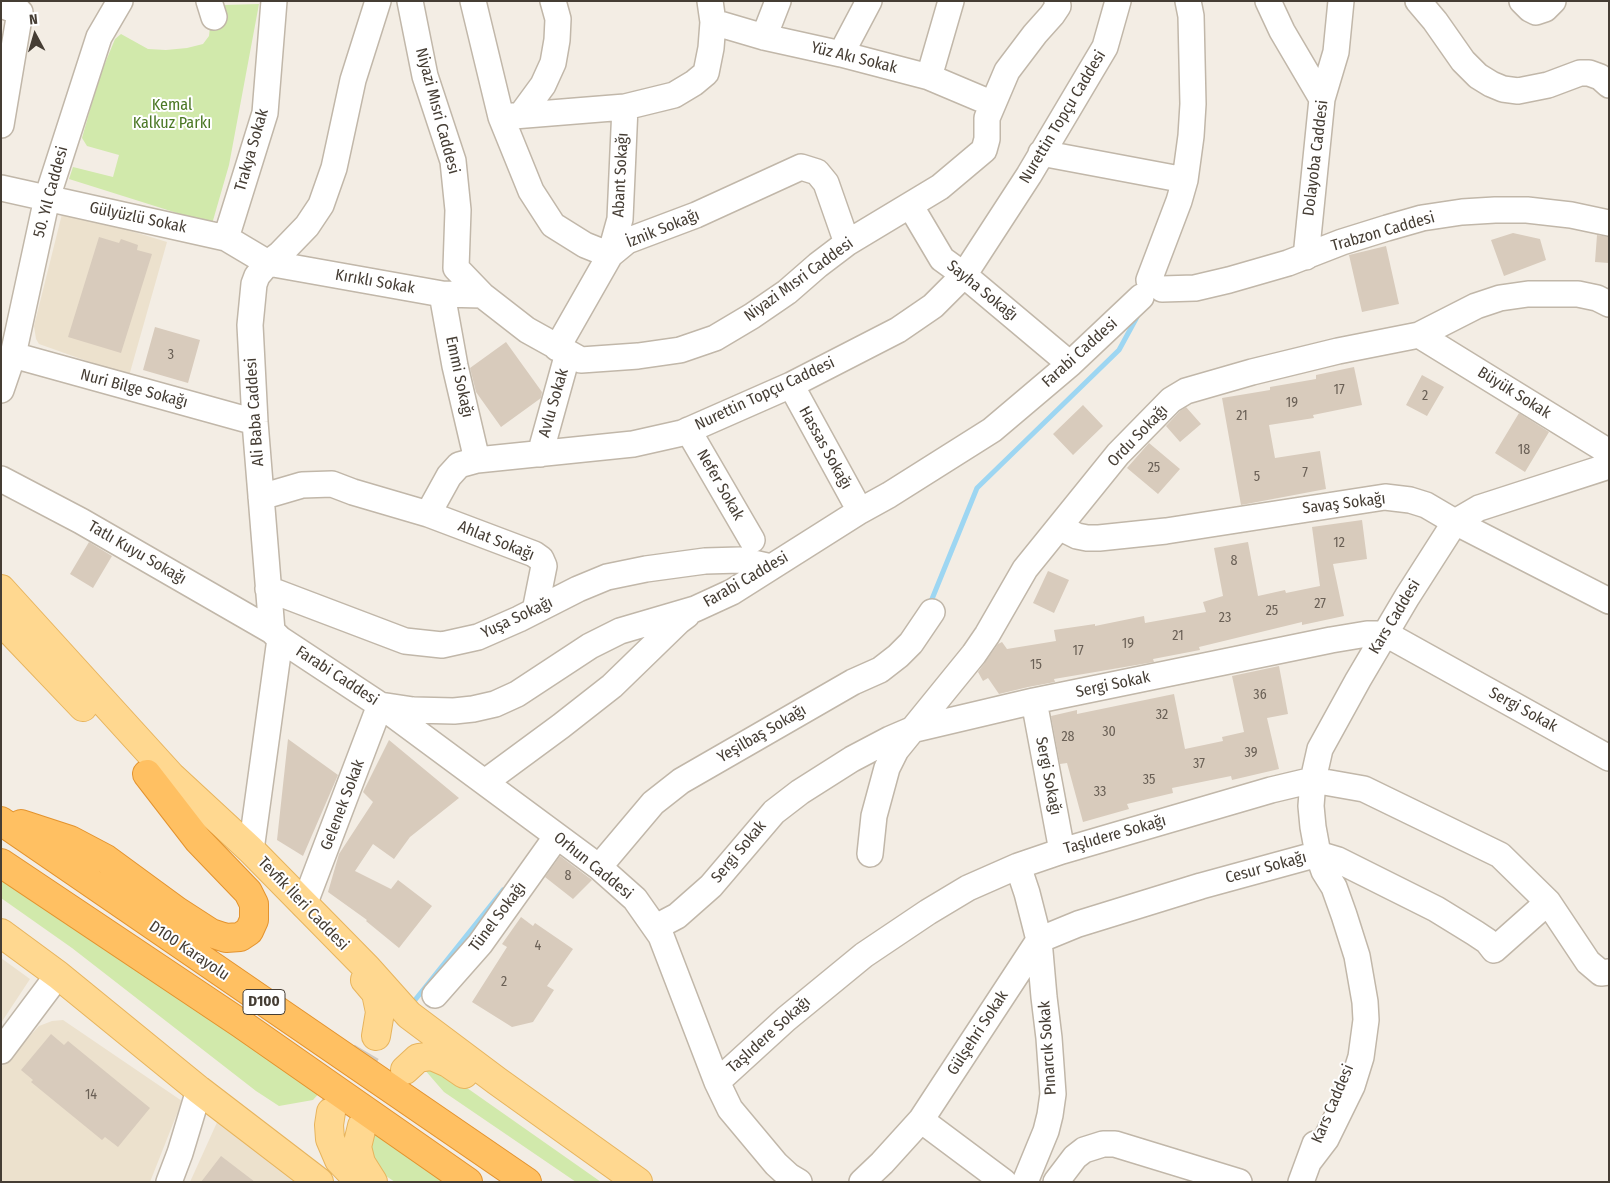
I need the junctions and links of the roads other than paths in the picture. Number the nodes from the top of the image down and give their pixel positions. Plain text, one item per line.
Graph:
1 (120, 1) edge
2 (274, 1) edge
3 (378, 1) edge
4 (410, 1) edge
5 (473, 1) edge
6 (553, 1) edge
7 (778, 1) edge
8 (869, 1) edge
9 (1057, 1) edge
10 (1118, 1) edge
11 (1188, 1) edge
12 (1268, 1) edge
13 (1341, 1) edge
14 (1418, 1) edge
15 (1522, 1) edge
16 (1552, 1) edge
17 (946, 3) edge
18 (1, 5) edge
19 (711, 12) edge
20 (764, 37) junction
21 (841, 54) junction
22 (929, 77) junction
23 (1609, 85) edge
24 (1322, 100) junction
25 (993, 104) junction
26 (625, 107) junction
27 (511, 116) junction
28 (1, 125) edge
29 (1041, 154) junction
30 (1185, 180) junction
31 (1, 188) edge
32 (47, 198) junction
33 (910, 205) junction
34 (1609, 223) edge
35 (226, 238) junction
36 (847, 243) junction
37 (610, 255) junction
38 (1306, 256) junction
39 (268, 263) junction
40 (964, 275) junction
41 (1151, 289) junction
42 (442, 294) junction
43 (482, 295) junction
44 (1609, 304) edge
45 (1419, 335) junction
46 (563, 350) junction
47 (13, 355) junction
48 (1070, 364) junction
49 (791, 386) junction
50 (1, 390) edge
51 (255, 422) junction
52 (688, 430) junction
53 (1609, 452) edge
54 (540, 454) junction
55 (477, 460) junction
56 (1609, 466) edge
57 (1, 479) edge
58 (261, 497) junction
59 (860, 511) junction
60 (428, 514) junction
61 (1455, 522) junction
62 (1059, 528) junction
63 (752, 540) dead end
64 (771, 567) junction
65 (1, 589) edge
66 (268, 589) junction
67 (1609, 601) edge
68 (695, 609) junction
69 (535, 611) junction
70 (932, 612) dead end
71 (1, 621) edge
72 (1386, 634) junction
73 (276, 635) junction
74 (1034, 701) junction
75 (380, 705) junction
76 (911, 730) junction
77 (1609, 758) edge
78 (146, 774) junction
79 (1313, 780) junction
80 (485, 782) junction
81 (1, 819) edge
82 (557, 836) junction
83 (251, 850) junction
84 (1062, 851) junction
85 (870, 854) dead end
86 (1, 863) edge
87 (1321, 863) junction
88 (1018, 866) junction
89 (599, 867) junction
90 (1548, 902) junction
91 (304, 905) junction
92 (656, 927) junction
93 (1, 933) edge
94 (1039, 940) junction
95 (1609, 972) edge
96 (58, 975) junction
97 (435, 995) dead end
98 (376, 1036) tunnel mouth
99 (1, 1051) edge
100 (405, 1070) dead end
101 (717, 1082) junction
102 (199, 1090) junction
103 (331, 1112) tunnel mouth
104 (921, 1120) junction
105 (362, 1126) dead end
106 (1306, 1171) edge
107 (169, 1182) edge
108 (319, 1182) edge
109 (360, 1182) edge
110 (373, 1182) edge
111 (468, 1182) edge
112 (527, 1182) edge
113 (616, 1182) edge
114 (638, 1182) edge
115 (800, 1182) edge
116 (862, 1182) edge
117 (1004, 1182) edge
118 (1025, 1182) edge
119 (1056, 1182) edge
120 (1240, 1182) edge

1 - 32 street, 50. Yıl Caddesi
2 - 35 street, Trakya Sokak
3 - 39 street, Ali Baba Caddesi
4 - 43 street, Niyazi Mısri Caddesi
5 - 27 street, İznik Sokağı
6 - 27 street
7 - 20 street
8 - 21 street
9 - 25 street, Niyazi Mısri Caddesi
10 - 29 street, Nurettin Topçu Caddesi
11 - 30 street, Farabi Caddesi
12 - 24 street
13 - 24 street, Dolayoba Caddesi
14 - 23 street
15 - 16 street
17 - 22 street
18 - 28 street
19 - 20 street, Yüz Akı Sokak
19 - 26 street
20 - 21 street, Yüz Akı Sokak
21 - 22 street, Yüz Akı Sokak
22 - 25 street, Yüz Akı Sokak
24 - 38 street, Dolayoba Caddesi
25 - 33 street, Niyazi Mısri Caddesi
26 - 27 street
26 - 37 street, Abant Sokağı
27 - 37 street, İznik Sokağı
29 - 30 street
29 - 40 street, Nurettin Topçu Caddesi
30 - 41 street, Farabi Caddesi
31 - 32 street, Gülyüzlü Sokak
32 - 35 street, Gülyüzlü Sokak
32 - 47 street, 50. Yıl Caddesi
33 - 36 street, Niyazi Mısri Caddesi
33 - 40 street, Sayha Sokağı
34 - 38 street, Trabzon Caddesi
35 - 39 street, Gülyüzlü Sokak
36 - 37 street, İznik Sokağı
36 - 46 street, Niyazi Mısri Caddesi
37 - 46 street, Abant Sokağı
38 - 41 street, Trabzon Caddesi
39 - 42 street, Kırıklı Sokak
39 - 51 street, Ali Baba Caddesi
40 - 48 street, Sayha Sokağı
40 - 49 street, Nurettin Topçu Caddesi
41 - 48 street, Farabi Caddesi
42 - 43 street, Kırıklı Sokak
42 - 55 street, Emmi Sokağı
43 - 46 street, Niyazi Mısri Caddesi
44 - 45 street, Ordu Sokağı
45 - 53 street, Büyük Sokak
45 - 62 street, Ordu Sokağı
46 - 54 street, Avlu Sokak
47 - 50 street, 50. Yıl Caddesi
47 - 51 street, Nuri Bilge Sokağı
48 - 59 street, Farabi Caddesi
49 - 52 street, Nurettin Topçu Caddesi
49 - 59 street, Hassas Sokağı
51 - 58 street, Ali Baba Caddesi
52 - 54 street, Nurettin Topçu Caddesi
52 - 63 street, Nefer Sokak
54 - 55 street, Nurettin Topçu Caddesi
55 - 60 street, Nurettin Topçu Caddesi
56 - 61 street, Kars Caddesi
57 - 73 street, Tatlı Kuyu Sokağı
58 - 60 street
58 - 66 street, Ali Baba Caddesi
59 - 64 street, Farabi Caddesi
60 - 69 street, Ahlat Sokağı
61 - 62 street, Savaş Sokağı
61 - 67 street, Savaş Sokağı
61 - 72 street, Kars Caddesi
62 - 76 street, Ordu Sokağı
64 - 68 street, Farabi Caddesi
64 - 69 street, Yuşa Sokağı
65 - 83 main road, Tevfik İleri Caddesi
66 - 69 street, Yuşa Sokağı
66 - 73 street, Ali Baba Caddesi
68 - 75 street, Farabi Caddesi
68 - 80 street
70 - 89 street, Yeşilbaş Sokağı
71 - 78 main road
72 - 74 street, Sergi Sokak
72 - 77 street, Sergi Sokak
72 - 79 street, Kars Caddesi
73 - 75 street, Farabi Caddesi
73 - 83 street, Ali Baba Caddesi
74 - 76 street, Sergi Sokak
74 - 84 street, Sergi Sokağı
75 - 80 street, Orhun Caddesi
75 - 91 street, Gelenek Sokak
76 - 85 street, Ordu Sokağı
76 - 92 street, Sergi Sokak
78 - 81 highway
78 - 98 main road
79 - 84 street, Taşlıdere Sokağı
79 - 87 street, Kars Caddesi
79 - 90 street, Taşlıdere Sokağı
80 - 82 street, Orhun Caddesi
81 - 112 highway, D100 Karayolu / D100
82 - 89 street, Orhun Caddesi
82 - 97 street, Tünel Sokağı
83 - 91 main road, Tevfik İleri Caddesi
84 - 88 street, Taşlıdere Sokağı
86 - 111 highway, D100 Karayolu / D100
87 - 90 street, Cesur Sokağı
87 - 94 street, Cesur Sokağı
87 - 106 street, Kars Caddesi
88 - 94 street
88 - 101 street, Taşlıdere Sokağı
89 - 92 street, Orhun Caddesi
90 - 95 street, Taşlıdere Sokağı
91 - 114 main road, Tevfik İleri Caddesi
92 - 101 street, Orhun Caddesi
93 - 96 main road
94 - 104 street, Gülşehri Sokak
94 - 118 street, Pınarcık Sokak
96 - 99 street
96 - 102 main road
100 - 113 main road
101 - 115 street, Orhun Caddesi
102 - 107 street
102 - 108 main road
103 - 109 main road
104 - 116 street, Gülşehri Sokak
104 - 117 street
105 - 110 main road
119 - 120 street

